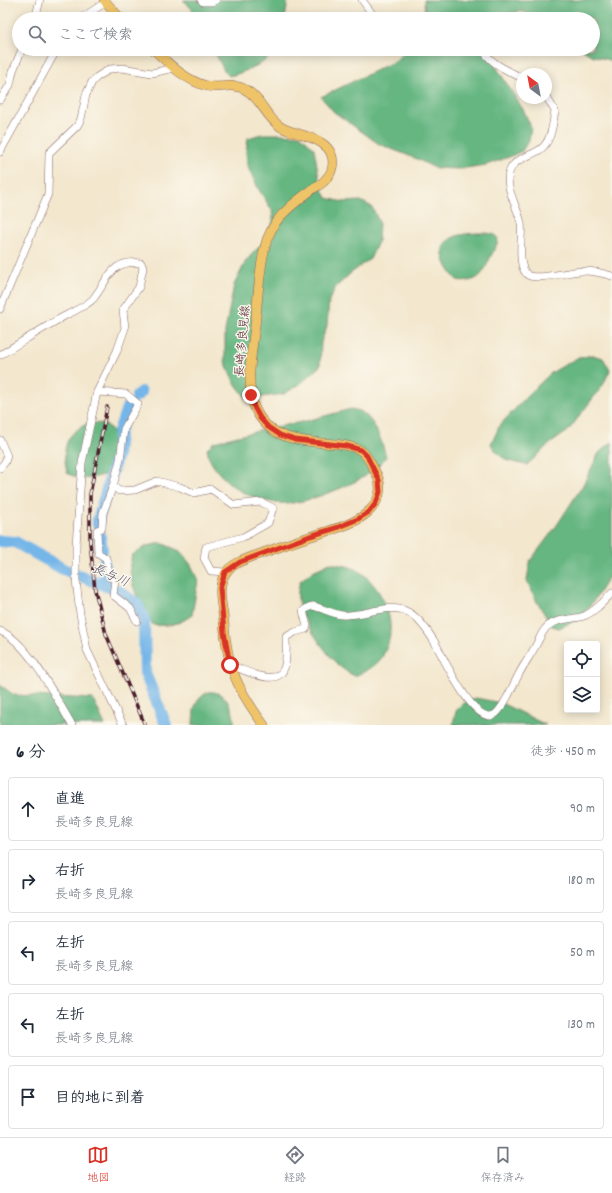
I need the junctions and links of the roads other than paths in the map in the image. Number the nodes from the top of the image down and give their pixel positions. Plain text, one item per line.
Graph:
1 (40, 0) edge
2 (201, 0) edge
3 (216, 0) edge
4 (362, 0) edge
5 (105, 1) edge
6 (37, 12) edge
7 (90, 12) edge
8 (115, 12) edge
9 (371, 12) edge
10 (19, 56) edge
11 (53, 56) edge
12 (161, 56) edge
13 (486, 56) edge
14 (174, 68) junction
15 (516, 75) edge
16 (0, 100) edge
17 (551, 104) edge
18 (0, 152) edge
19 (612, 276) edge
20 (0, 310) edge
21 (0, 355) edge
22 (97, 392) junction
23 (0, 440) edge
24 (0, 468) edge
25 (113, 486) junction
26 (225, 572) junction
27 (612, 593) edge
28 (138, 621) dead end
29 (0, 631) edge
30 (230, 665) junction
31 (72, 725) edge
32 (123, 725) edge
33 (264, 725) edge

1 - 6 street
2 - 3 street
4 - 9 street
5 - 7 street
5 - 8 main road
10 - 16 street
11 - 18 street
12 - 14 main road, 長崎多良見線
13 - 15 street
14 - 20 street
14 - 26 main road, 長崎多良見線
17 - 19 street
21 - 22 street
22 - 25 street
22 - 32 street
23 - 24 street
25 - 26 street
25 - 28 street
26 - 30 main road
27 - 30 street
29 - 31 street
30 - 33 main road

